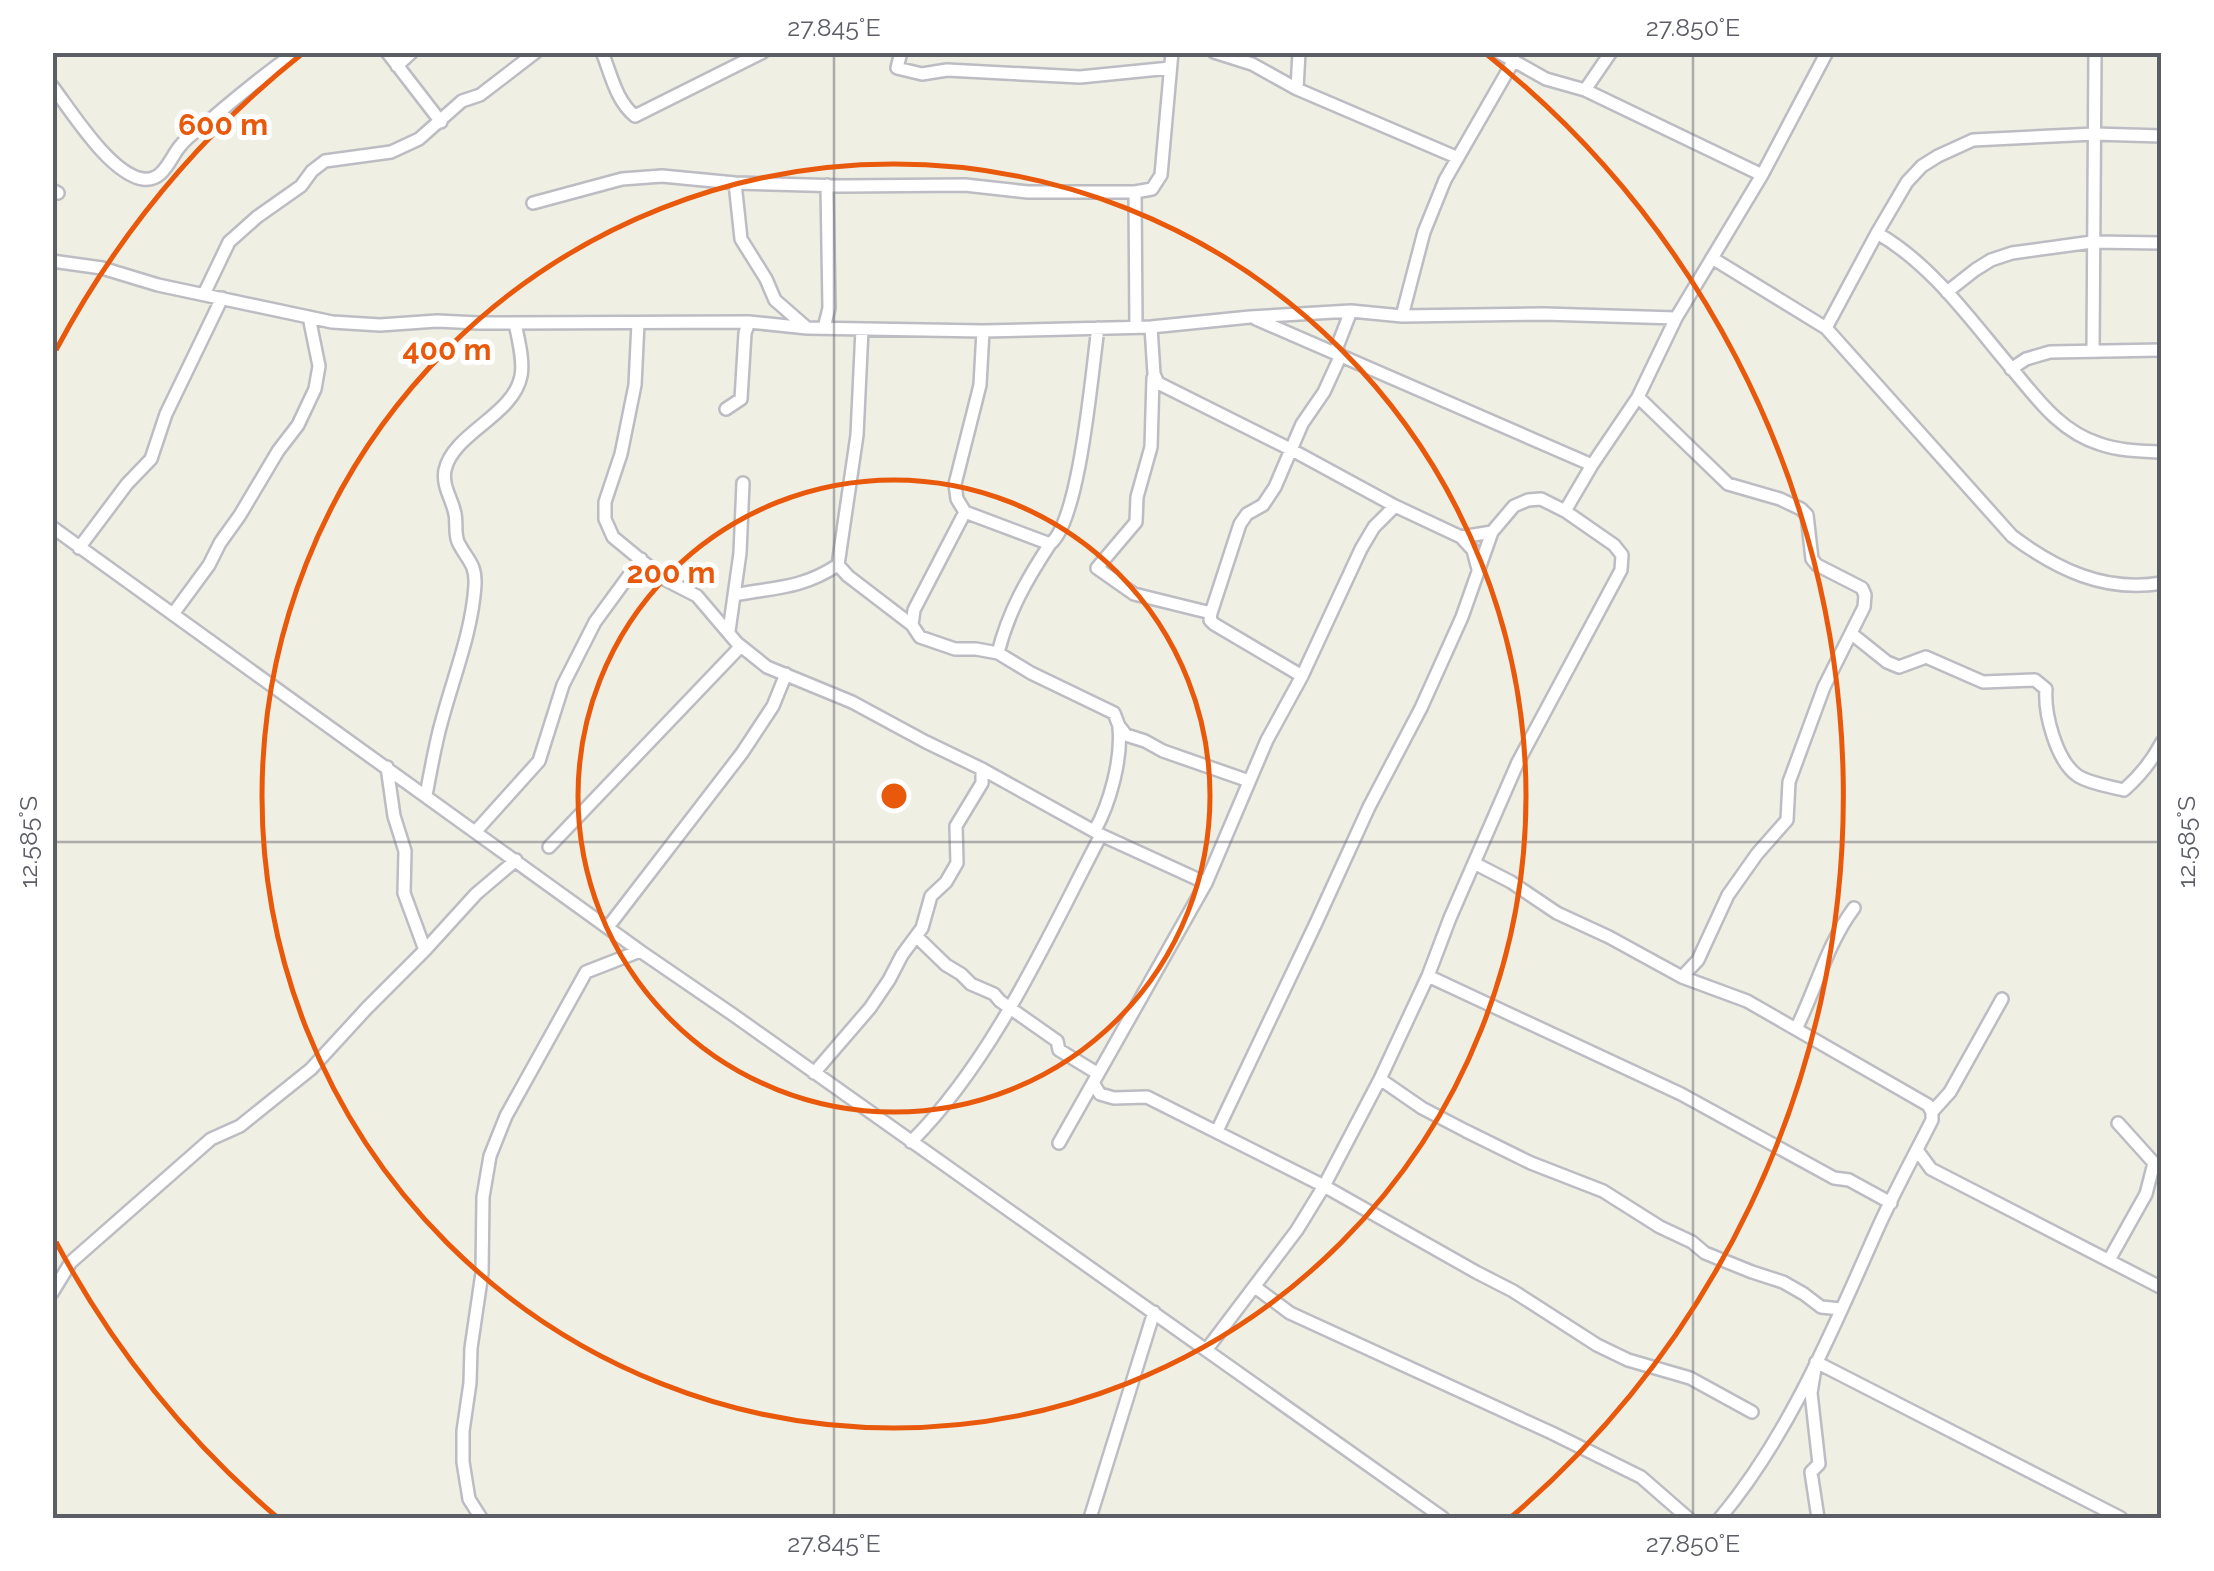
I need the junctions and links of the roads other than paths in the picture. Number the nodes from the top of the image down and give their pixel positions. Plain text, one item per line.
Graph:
1 (296, 52) edge
2 (388, 52) edge
3 (412, 52) edge
4 (536, 52) edge
5 (602, 52) edge
6 (763, 52) edge
7 (901, 52) edge
8 (1172, 52) edge
9 (1214, 52) edge
10 (1299, 52) edge
11 (1498, 52) edge
12 (1611, 52) edge
13 (1827, 52) edge
14 (2094, 52) edge
15 (1514, 60) junction
16 (397, 66) junction
17 (1170, 68) junction
18 (52, 86) edge
19 (1298, 89) junction
20 (1585, 90) junction
21 (441, 122) junction
22 (2094, 134) junction
23 (2162, 136) edge
24 (1456, 157) junction
25 (1762, 175) junction
26 (735, 183) junction
27 (827, 185) junction
28 (1134, 192) junction
29 (533, 202) dead end
30 (1877, 233) junction
31 (2092, 242) junction
32 (2162, 244) edge
33 (1712, 258) junction
34 (52, 260) edge
35 (1947, 292) junction
36 (204, 294) junction
37 (222, 298) junction
38 (1351, 311) junction
39 (1402, 316) junction
40 (1250, 317) junction
41 (309, 318) junction
42 (1676, 318) junction
43 (749, 322) junction
44 (515, 323) junction
45 (638, 323) junction
46 (1151, 326) junction
47 (1136, 327) junction
48 (807, 328) junction
49 (824, 328) junction
50 (1098, 328) junction
51 (1826, 328) junction
52 (862, 329) junction
53 (983, 331) junction
54 (2094, 350) junction
55 (2162, 350) edge
56 (1340, 357) junction
57 (2012, 369) junction
58 (1154, 374) junction
59 (1638, 397) junction
60 (726, 410) dead end
61 (1292, 450) junction
62 (2162, 452) edge
63 (1592, 464) junction
64 (743, 482) dead end
65 (1395, 506) junction
66 (1565, 511) junction
67 (965, 512) junction
68 (52, 528) edge
69 (1492, 532) junction
70 (1461, 536) junction
71 (1050, 544) junction
72 (79, 548) junction
73 (642, 559) junction
74 (838, 565) junction
75 (1478, 569) junction
76 (2162, 584) edge
77 (734, 595) junction
78 (172, 614) junction
79 (1211, 614) junction
80 (912, 624) junction
81 (728, 631) junction
82 (1852, 634) junction
83 (741, 646) junction
84 (998, 653) junction
85 (786, 674) junction
86 (1302, 676) junction
87 (1119, 726) junction
88 (2162, 742) edge
89 (387, 768) junction
90 (982, 769) junction
91 (1249, 781) junction
92 (426, 794) junction
93 (476, 831) junction
94 (1098, 832) junction
95 (549, 846) dead end
96 (516, 860) junction
97 (1474, 863) junction
98 (1206, 883) junction
99 (1854, 908) dead end
100 (608, 927) junction
101 (916, 936) junction
102 (425, 950) junction
103 (640, 951) junction
104 (1428, 976) junction
105 (1682, 977) junction
106 (2002, 999) dead end
107 (1009, 1006) junction
108 (1796, 1029) junction
109 (814, 1074) junction
110 (1095, 1078) junction
111 (1380, 1079) junction
112 (1932, 1112) junction
113 (2118, 1123) dead end
114 (1217, 1131) junction
115 (910, 1142) junction
116 (1060, 1142) dead end
117 (1917, 1150) junction
118 (1324, 1186) junction
119 (1891, 1203) junction
120 (2109, 1260) junction
121 (1255, 1287) junction
122 (2162, 1288) edge
123 (52, 1293) edge
124 (1841, 1309) junction
125 (1154, 1312) junction
126 (1207, 1350) junction
127 (1816, 1362) junction
128 (1752, 1412) dead end
129 (481, 1518) edge
130 (1090, 1518) edge
131 (1443, 1518) edge
132 (1688, 1518) edge
133 (1720, 1518) edge
134 (1818, 1518) edge
135 (2121, 1518) edge

1 - 18 street
2 - 16 street
3 - 16 street
4 - 21 street
5 - 6 street
7 - 17 street
8 - 17 street
9 - 19 street
10 - 19 street
11 - 15 street
12 - 20 street
13 - 25 street
14 - 22 street
15 - 20 street
15 - 24 street
16 - 21 street
17 - 28 street
19 - 24 street
20 - 25 street
21 - 36 street
22 - 23 street
22 - 30 street
22 - 31 street
24 - 39 street
25 - 33 street
26 - 27 street
26 - 29 street
26 - 48 street
27 - 28 street
27 - 49 street
28 - 47 street
30 - 35 street
30 - 51 street
31 - 32 street
31 - 35 street
31 - 54 street
33 - 42 street
33 - 51 street
34 - 36 street
35 - 57 street
36 - 37 street
37 - 41 street
37 - 72 street
38 - 39 street
38 - 40 street
38 - 56 street
39 - 42 street
40 - 46 street
40 - 56 street
41 - 44 street
41 - 78 street
42 - 59 street
43 - 45 street
43 - 48 street
43 - 60 street
44 - 45 street
44 - 92 street
45 - 73 street
46 - 47 street
46 - 58 street
47 - 50 street
48 - 49 street
49 - 52 street
50 - 53 street
50 - 71 street
51 - 76 street
52 - 53 street
52 - 74 street
53 - 67 street
54 - 55 street
54 - 57 street
56 - 61 street
56 - 63 street
57 - 62 street
58 - 61 street
58 - 79 street
59 - 63 street
59 - 82 street
61 - 65 street
61 - 79 street
63 - 66 street
64 - 77 street
65 - 70 street
65 - 86 street
66 - 69 street
66 - 97 street
67 - 71 street
67 - 80 street
68 - 72 street
69 - 70 street
69 - 75 street
70 - 75 street
71 - 84 street
72 - 78 street
73 - 81 street
73 - 93 street
74 - 77 street
74 - 80 street
75 - 114 street
77 - 81 street
78 - 89 street
79 - 86 street
80 - 84 street
81 - 83 street
82 - 88 street
82 - 105 street
83 - 85 street
83 - 95 street
84 - 87 street
85 - 90 street
85 - 100 street
86 - 91 street
87 - 91 street
87 - 94 street
89 - 92 street
89 - 102 street
90 - 94 street
90 - 101 street
91 - 98 street
92 - 93 street
93 - 96 street
94 - 98 street
94 - 107 street
96 - 100 street
96 - 102 street
97 - 104 street
97 - 105 street
98 - 110 street
99 - 108 street
100 - 103 street
101 - 107 street
101 - 109 street
102 - 123 street
103 - 109 street
103 - 129 street
104 - 111 street
104 - 119 street
105 - 108 street
106 - 112 street
107 - 110 street
107 - 115 street
108 - 112 street
109 - 115 street
110 - 114 street
110 - 116 street
111 - 118 street
111 - 124 street
112 - 117 street
113 - 120 street
114 - 118 street
115 - 125 street
117 - 119 street
117 - 120 street
118 - 121 street
118 - 128 street
119 - 124 street
120 - 122 street
121 - 126 street
121 - 132 street
124 - 127 street
125 - 126 street
125 - 130 street
126 - 131 street
127 - 133 street
127 - 134 street
127 - 135 street

